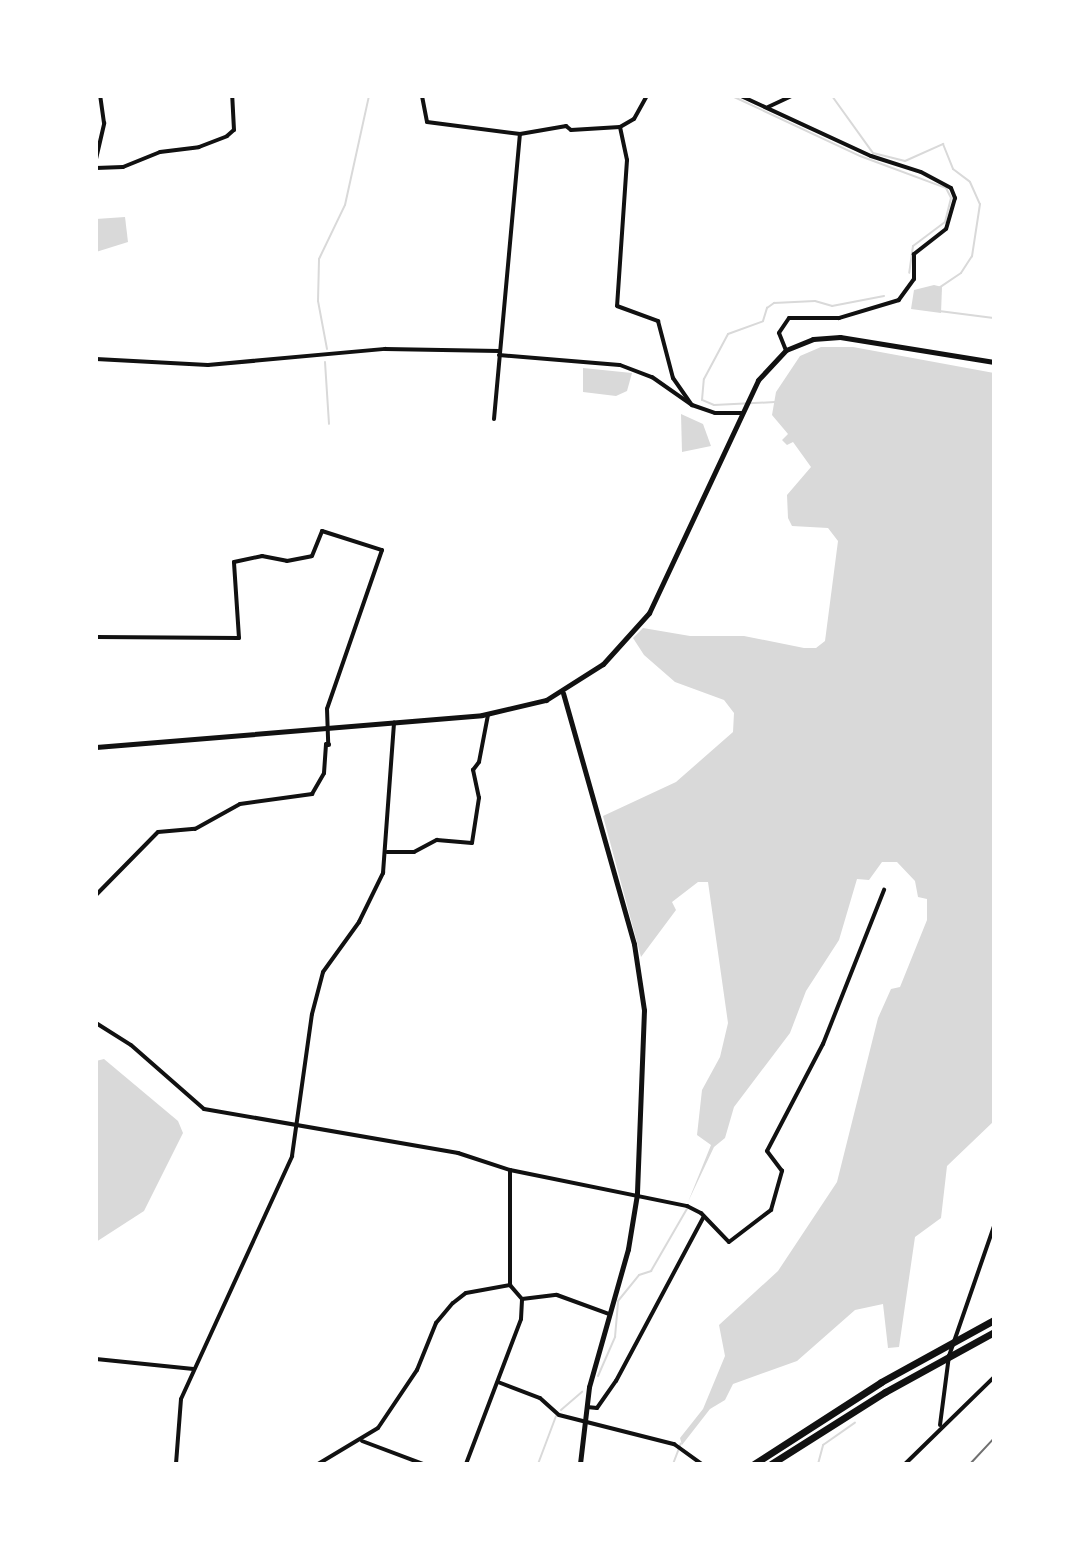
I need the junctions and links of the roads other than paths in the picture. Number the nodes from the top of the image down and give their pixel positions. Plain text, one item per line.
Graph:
1 (100, 96) edge
2 (232, 96) edge
3 (422, 96) edge
4 (647, 96) edge
5 (741, 96) edge
6 (792, 96) edge
7 (768, 107) junction
8 (620, 127) junction
9 (520, 134) junction
10 (96, 159) edge
11 (96, 168) edge
12 (786, 350) junction
13 (499, 353) junction
14 (96, 359) edge
15 (994, 362) edge
16 (692, 405) junction
17 (743, 411) junction
18 (494, 419) dead end
19 (96, 637) edge
20 (563, 693) junction
21 (488, 715) junction
22 (394, 722) junction
23 (328, 729) junction
24 (96, 747) edge
25 (387, 852) junction
26 (884, 890) dead end
27 (96, 895) edge
28 (96, 1023) edge
29 (299, 1128) junction
30 (510, 1170) junction
31 (637, 1194) junction
32 (703, 1218) junction
33 (994, 1226) edge
34 (510, 1285) junction
35 (522, 1299) junction
36 (609, 1314) junction
37 (994, 1320) edge
38 (994, 1332) edge
39 (954, 1341) junction
40 (949, 1356) junction
41 (96, 1359) edge
42 (194, 1369) junction
43 (994, 1377) edge
44 (498, 1382) junction
45 (587, 1407) junction
46 (584, 1423) junction
47 (940, 1425) junction
48 (362, 1441) junction
49 (176, 1464) edge
50 (318, 1464) edge
51 (423, 1464) edge
52 (466, 1464) edge
53 (580, 1464) edge
54 (702, 1464) edge
55 (754, 1464) edge
56 (771, 1464) edge
57 (905, 1464) edge

1 - 10 street
2 - 11 street
3 - 9 street
4 - 8 street
5 - 7 street
6 - 7 street
7 - 12 street
8 - 9 street
8 - 16 street
9 - 13 street
12 - 15 street
12 - 17 street
13 - 14 street
13 - 16 street
13 - 18 street
16 - 17 street
17 - 20 street
19 - 23 street
20 - 21 street
20 - 31 street
21 - 22 street
21 - 25 street
22 - 23 street
22 - 25 street
23 - 24 street
23 - 27 street
25 - 29 street
26 - 32 street
28 - 29 street
29 - 30 street
29 - 42 street
30 - 31 street
30 - 34 street
31 - 32 street
31 - 36 street
32 - 45 street
33 - 39 street
34 - 35 street
34 - 48 street
35 - 36 street
35 - 44 street
36 - 45 street
37 - 39 highway
38 - 40 highway
39 - 40 street
39 - 55 highway
40 - 47 street
40 - 56 highway
41 - 42 street
42 - 49 street
43 - 47 street
44 - 46 street
44 - 52 street
45 - 46 street
46 - 53 street
46 - 54 street
47 - 57 street
48 - 50 street
48 - 51 street

